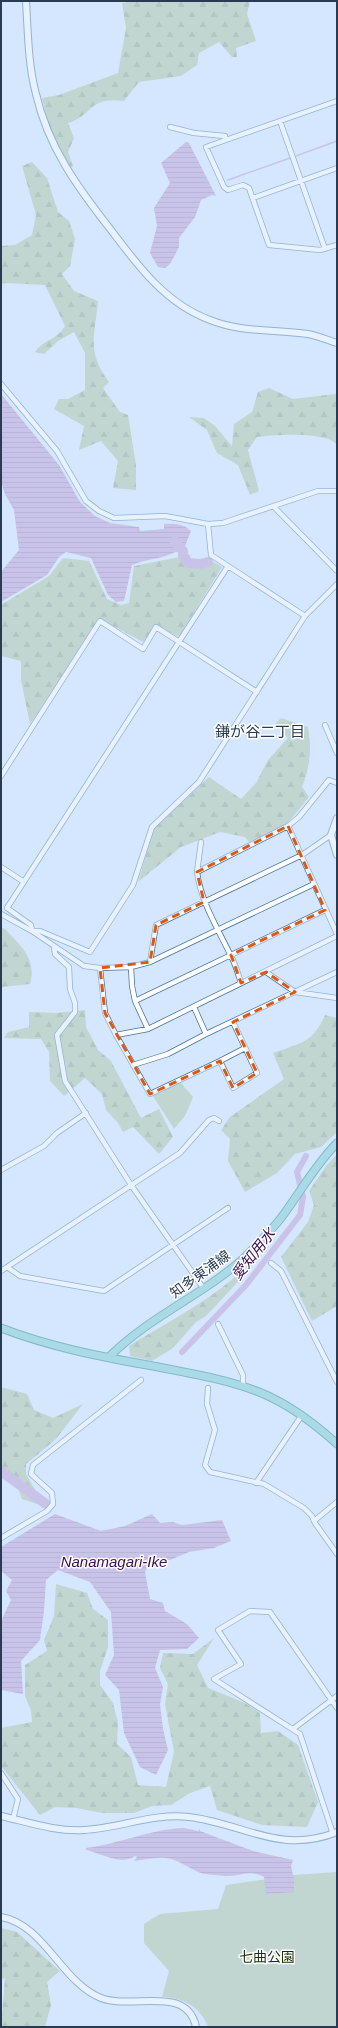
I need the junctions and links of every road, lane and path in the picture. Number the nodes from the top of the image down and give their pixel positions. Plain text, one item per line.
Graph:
1 (26, 1) edge
2 (337, 101) edge
3 (280, 121) junction
4 (170, 127) dead end
5 (225, 140) junction
6 (337, 168) edge
7 (301, 181) junction
8 (253, 198) junction
9 (337, 245) edge
10 (325, 249) junction
11 (337, 343) edge
12 (1, 384) edge
13 (337, 491) edge
14 (274, 507) junction
15 (208, 524) junction
16 (228, 566) junction
17 (337, 571) edge
18 (337, 584) edge
19 (306, 616) junction
20 (179, 641) junction
21 (257, 692) junction
22 (325, 725) dead end
23 (336, 749) edge
24 (1, 776) edge
25 (337, 783) edge
26 (337, 818) edge
27 (288, 826) junction
28 (331, 835) junction
29 (201, 842) dead end
30 (302, 855) junction
31 (337, 855) edge
32 (1, 867) edge
33 (197, 872) junction
34 (24, 882) junction
35 (314, 884) junction
36 (204, 902) junction
37 (325, 910) junction
38 (1, 914) edge
39 (217, 930) junction
40 (32, 931) junction
41 (337, 935) edge
42 (54, 947) junction
43 (231, 955) junction
44 (150, 962) junction
45 (131, 967) junction
46 (100, 968) junction
47 (266, 972) junction
48 (337, 972) edge
49 (241, 983) junction
50 (295, 992) junction
51 (337, 998) edge
52 (135, 1001) junction
53 (194, 1007) junction
54 (233, 1022) junction
55 (148, 1029) junction
56 (206, 1034) junction
57 (116, 1035) junction
58 (245, 1048) junction
59 (220, 1061) junction
60 (133, 1065) junction
61 (86, 1113) junction
62 (218, 1121) dead end
63 (337, 1143) edge
64 (1, 1170) edge
65 (131, 1185) junction
66 (228, 1208) dead end
67 (174, 1244) junction
68 (271, 1263) dead end
69 (7, 1267) junction
70 (1, 1271) edge
71 (204, 1289) junction
72 (218, 1324) dead end
73 (1, 1328) edge
74 (110, 1356) junction
75 (141, 1380) dead end
76 (337, 1382) edge
77 (243, 1387) junction
78 (208, 1388) dead end
79 (302, 1415) junction
80 (337, 1444) edge
81 (256, 1483) junction
82 (337, 1502) edge
83 (314, 1521) junction
84 (1, 1538) edge
85 (337, 1554) edge
86 (337, 1696) edge
87 (331, 1700) junction
88 (337, 1708) edge
89 (293, 1729) junction
90 (1, 1773) edge
91 (1, 1816) edge
92 (13, 1819) junction
93 (335, 1833) edge
94 (1, 1917) edge
95 (196, 2027) edge

1 - 11 street
2 - 3 street
3 - 5 street
3 - 7 street
4 - 5 street
5 - 8 street
6 - 7 street
7 - 8 street
7 - 10 street
8 - 10 street
9 - 10 street
12 - 15 street
13 - 14 street
14 - 15 street
14 - 17 street
15 - 16 street
16 - 19 street
16 - 20 street
18 - 19 street
19 - 21 street
20 - 21 street
20 - 24 street
20 - 34 street
21 - 40 street
22 - 23 street
25 - 27 street
26 - 28 street
27 - 30 street
27 - 33 street
28 - 30 street
28 - 31 street
29 - 33 street
30 - 35 street
30 - 36 street
32 - 34 street
33 - 36 street
34 - 40 street
35 - 37 street
35 - 39 street
36 - 39 street
36 - 44 street
37 - 41 street
37 - 43 street
38 - 40 street
39 - 43 street
39 - 44 street
40 - 42 street
41 - 47 street
42 - 46 street
42 - 61 street
43 - 49 street
43 - 52 street
44 - 45 street
45 - 46 street
45 - 52 street
46 - 57 street
47 - 49 street
47 - 50 street
48 - 50 street
49 - 53 street
50 - 51 street
50 - 54 street
52 - 55 street
53 - 55 street
53 - 56 street
54 - 56 street
54 - 58 street
55 - 57 street
56 - 60 street
57 - 60 street
58 - 59 street
58 - 59 street
59 - 60 street
61 - 64 street
61 - 65 street
62 - 65 street
63 - 71 main road, 知多東浦線
65 - 67 street
65 - 69 street
66 - 67 street
67 - 69 street
67 - 71 street
68 - 76 street
69 - 70 street
71 - 74 main road, 知多東浦線
72 - 77 street
73 - 74 main road
74 - 77 main road
75 - 84 street
77 - 79 main road
78 - 81 street
79 - 80 main road
79 - 81 street
81 - 83 street
82 - 83 street
83 - 85 street
86 - 87 street
87 - 88 street
87 - 89 street
87 - 89 street
89 - 93 street
90 - 92 street
91 - 92 street
92 - 93 street
94 - 95 street

